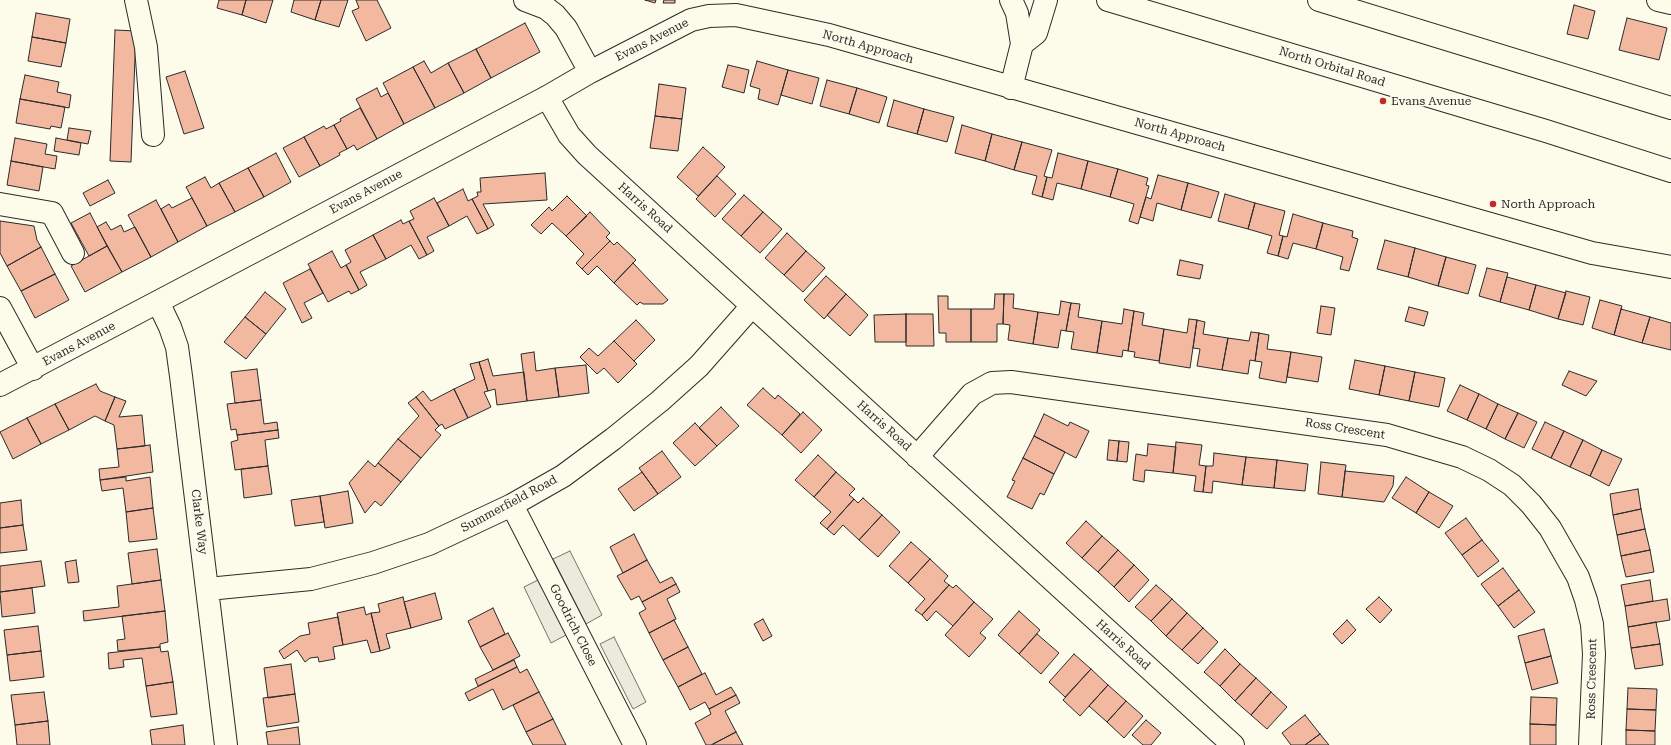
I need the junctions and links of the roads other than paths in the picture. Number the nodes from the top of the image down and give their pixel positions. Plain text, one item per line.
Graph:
1 (136, 0) edge
2 (525, 0) edge
3 (1011, 0) edge
4 (1046, 0) edge
5 (1108, 0) edge
6 (1319, 0) edge
7 (1658, 0) edge
8 (1671, 3) edge
9 (736, 15) joint
10 (1022, 44) junction
11 (590, 72) junction
12 (1011, 88) junction
13 (547, 97) junction
14 (1671, 108) edge
15 (153, 135) dead end
16 (1671, 171) edge
17 (0, 204) edge
18 (73, 253) dead end
19 (1671, 267) edge
20 (158, 302) junction
21 (752, 306) junction
22 (0, 308) edge
23 (33, 369) junction
24 (0, 385) edge
25 (917, 457) junction
26 (512, 505) junction
27 (208, 590) junction
28 (226, 745) edge
29 (635, 745) edge
30 (1233, 745) edge
31 (1590, 745) edge

1 - 15 main road
2 - 11 main road
3 - 10 main road
4 - 10 main road
5 - 16 main road, North Orbital Road
6 - 14 main road
7 - 8 main road
9 - 11 main road, Evans Avenue
9 - 12 main road, North Approach
10 - 12 main road
11 - 13 main road, Evans Avenue
12 - 19 main road, North Approach
13 - 20 main road, Evans Avenue
13 - 21 main road, Harris Road
17 - 18 main road
20 - 23 main road, Evans Avenue
20 - 27 main road, Clarke Way
21 - 25 main road, Harris Road
21 - 26 main road, Summerfield Road
22 - 23 main road
23 - 24 main road, Evans Avenue
25 - 30 main road, Harris Road
25 - 31 main road, Ross Crescent
26 - 27 main road, Summerfield Road
26 - 29 main road, Goodrich Close
27 - 28 main road, Clarke Way

